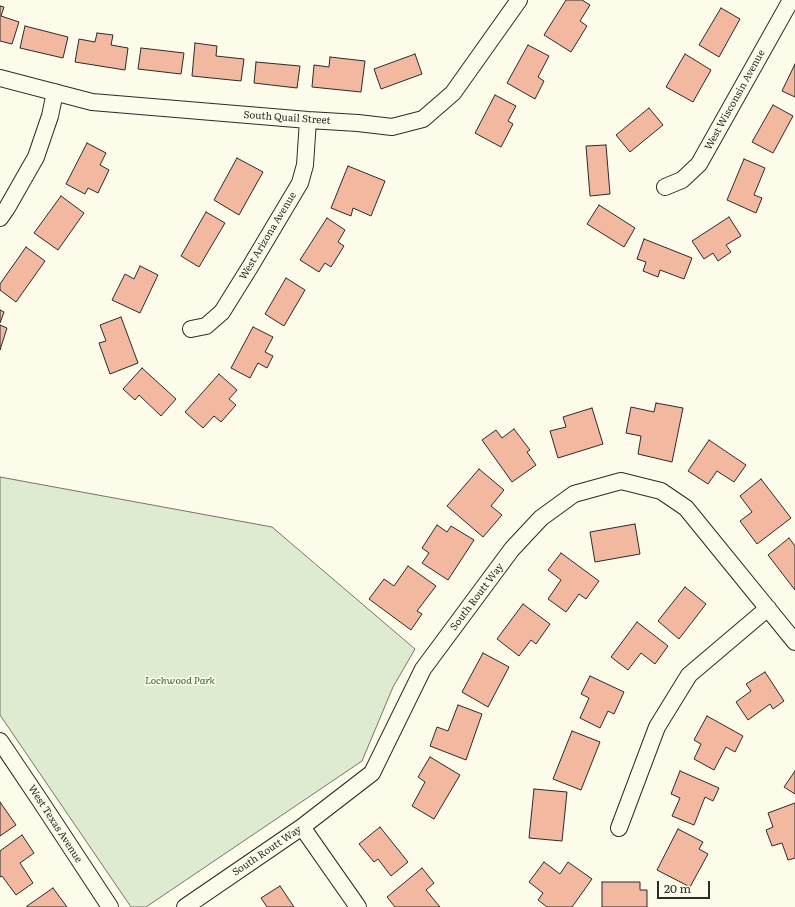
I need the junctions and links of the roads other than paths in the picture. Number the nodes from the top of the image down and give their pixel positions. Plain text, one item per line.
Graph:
1 (519, 0) edge
2 (791, 0) edge
3 (0, 78) edge
4 (55, 92) junction
5 (308, 120) junction
6 (665, 187) dead end
7 (0, 218) edge
8 (191, 329) dead end
9 (768, 608) junction
10 (795, 642) edge
11 (0, 741) edge
12 (302, 827) junction
13 (619, 828) dead end
14 (110, 907) edge
15 (185, 907) edge
16 (358, 907) edge

1 - 5 street, South Quail Street
2 - 6 street, West Wisconsin Avenue
3 - 4 street, South Quail Street
4 - 5 street, South Quail Street
4 - 7 street
5 - 8 street, West Arizona Avenue
9 - 10 street, South Routt Way
9 - 12 street, South Routt Way
9 - 13 street
11 - 14 street, West Texas Avenue
12 - 15 street, South Routt Way
12 - 16 street

